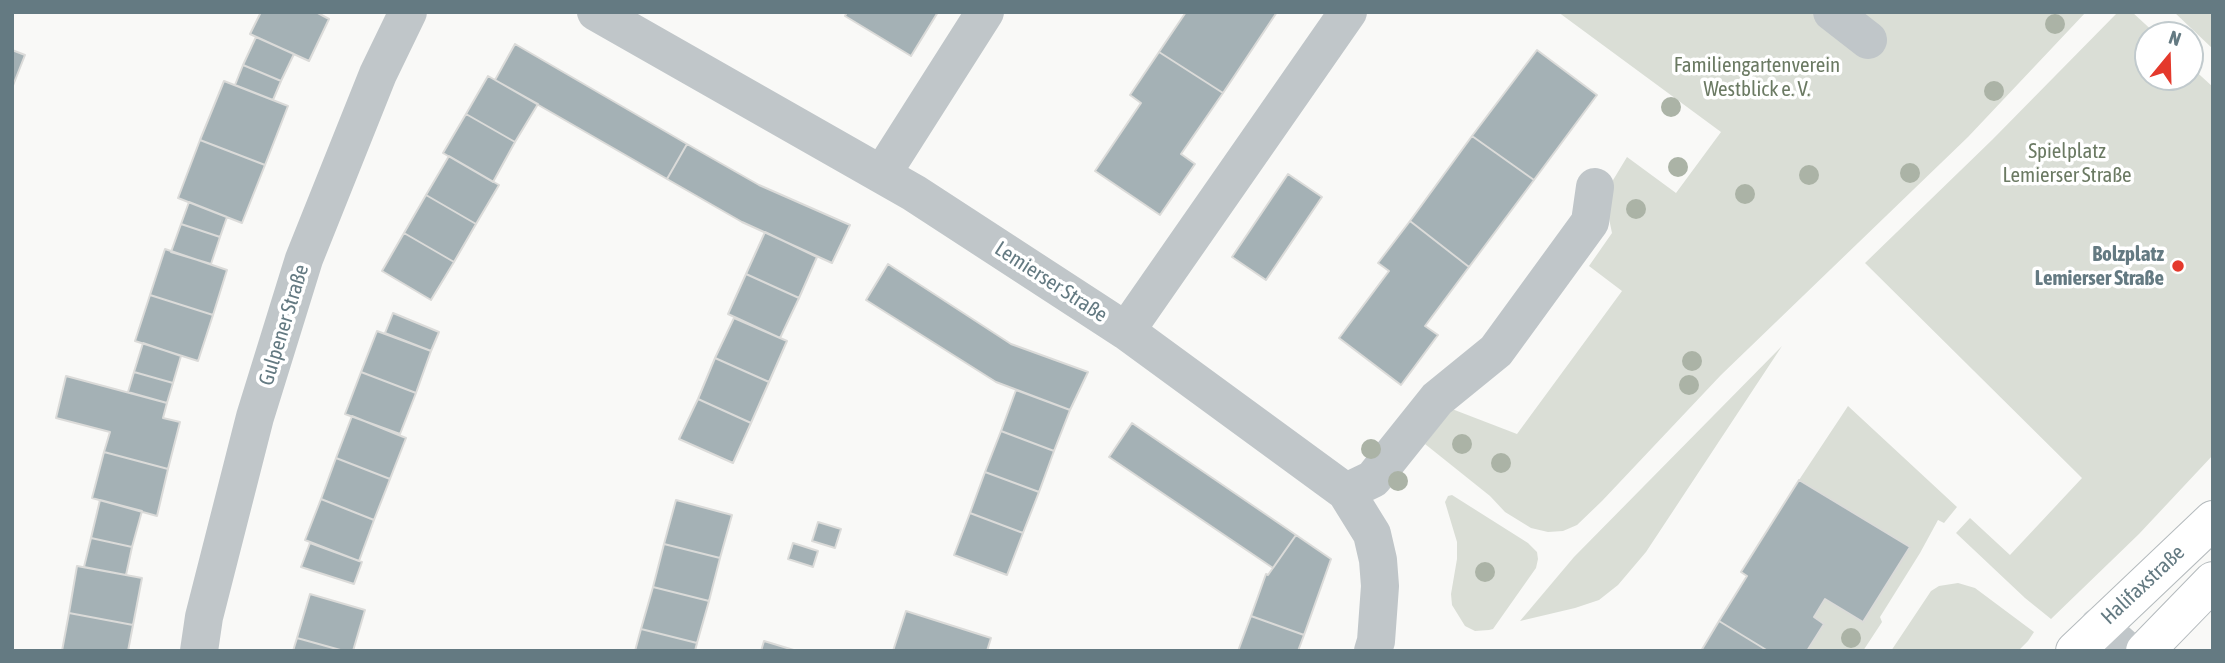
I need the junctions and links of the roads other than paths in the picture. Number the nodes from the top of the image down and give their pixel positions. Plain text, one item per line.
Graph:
1 (408, 12) edge
2 (985, 12) edge
3 (1348, 12) edge
4 (1832, 12) edge
5 (618, 17) edge
6 (1868, 40) dead end
7 (882, 174) junction
8 (1595, 187) dead end
9 (1126, 331) junction
10 (1346, 492) junction
11 (2213, 520) edge
12 (2213, 581) edge
13 (2100, 642) edge
14 (199, 651) edge
15 (1373, 651) edge
16 (2145, 651) edge

1 - 14 street, Gulpener Straße
2 - 7 street
3 - 9 street
4 - 6 street
5 - 7 street, Lemierser Straße
7 - 9 street, Lemierser Straße
8 - 10 street
9 - 10 street, Lemierser Straße
10 - 15 street, Lemierser Straße
11 - 13 main road, Halifaxstraße
12 - 16 main road

